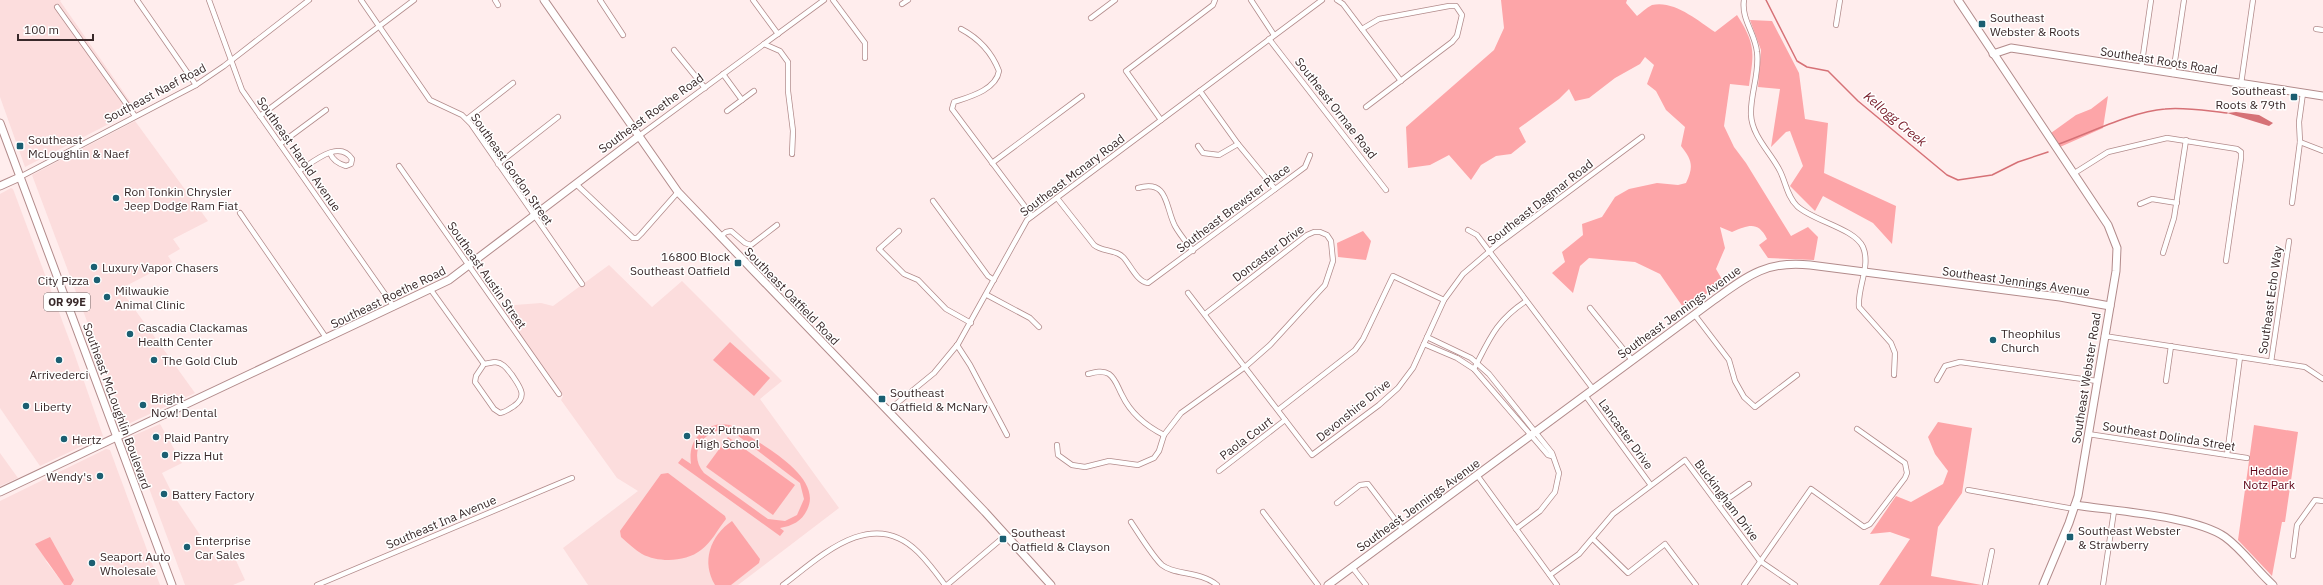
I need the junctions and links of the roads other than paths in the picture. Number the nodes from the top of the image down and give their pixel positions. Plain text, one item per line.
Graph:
1 (137, 0) edge
2 (209, 0) edge
3 (309, 0) edge
4 (361, 0) edge
5 (414, 0) edge
6 (495, 0) edge
7 (544, 0) edge
8 (600, 0) edge
9 (753, 0) edge
10 (824, 0) edge
11 (832, 0) edge
12 (908, 0) edge
13 (1115, 0) edge
14 (1215, 0) edge
15 (1251, 0) edge
16 (1322, 0) edge
17 (1337, 0) edge
18 (1744, 0) edge
19 (1840, 0) edge
20 (1958, 0) edge
21 (2151, 0) edge
22 (2184, 0) edge
23 (2253, 0) edge
24 (902, 4) dead end
25 (498, 5) dead end
26 (58, 7) dead end
27 (1091, 18) dead end
28 (1836, 26) dead end
29 (379, 27) junction
30 (961, 29) dead end
31 (1362, 29) junction
32 (2316, 29) dead end
33 (2323, 30) edge
34 (624, 34) dead end
35 (778, 34) junction
36 (1274, 35) junction
37 (1270, 39) junction
38 (764, 44) junction
39 (674, 50) dead end
40 (1993, 54) junction
41 (865, 58) dead end
42 (230, 61) junction
43 (2141, 69) junction
44 (724, 74) junction
45 (2173, 74) junction
46 (1402, 81) junction
47 (513, 83) dead end
48 (2241, 84) junction
49 (196, 85) junction
50 (705, 88) junction
51 (1200, 90) junction
52 (754, 91) dead end
53 (2304, 93) junction
54 (1082, 96) dead end
55 (2323, 96) edge
56 (742, 100) junction
57 (1366, 107) dead end
58 (326, 110) dead end
59 (727, 111) dead end
60 (135, 116) junction
61 (260, 116) junction
62 (558, 117) dead end
63 (467, 119) junction
64 (1161, 120) junction
65 (0, 123) edge
66 (639, 136) junction
67 (1642, 137) dead end
68 (2186, 140) junction
69 (2300, 142) junction
70 (280, 144) junction
71 (1238, 144) junction
72 (1198, 146) dead end
73 (2323, 151) edge
74 (330, 154) junction
75 (792, 154) dead end
76 (1310, 155) dead end
77 (992, 163) junction
78 (498, 164) junction
79 (399, 166) dead end
80 (299, 171) junction
81 (2073, 174) junction
82 (20, 177) junction
83 (576, 184) junction
84 (0, 186) edge
85 (1138, 188) dead end
86 (1275, 189) junction
87 (1386, 190) dead end
88 (678, 192) junction
89 (1057, 198) junction
90 (933, 201) dead end
91 (2176, 203) junction
92 (2292, 203) dead end
93 (2140, 204) dead end
94 (240, 213) dead end
95 (534, 216) junction
96 (1032, 216) junction
97 (777, 225) dead end
98 (1468, 230) dead end
99 (900, 231) dead end
100 (720, 237) junction
101 (2289, 241) dead end
102 (1193, 251) junction
103 (1491, 252) junction
104 (2163, 253) dead end
105 (2226, 261) dead end
106 (469, 266) junction
107 (1863, 271) junction
108 (994, 280) junction
109 (582, 284) dead end
110 (431, 290) junction
111 (1188, 292) dead end
112 (987, 295) junction
113 (1444, 300) junction
114 (1526, 301) junction
115 (2110, 306) junction
116 (394, 307) junction
117 (1590, 308) dead end
118 (1205, 314) junction
119 (1694, 314) junction
120 (971, 323) junction
121 (1039, 327) dead end
122 (2104, 336) junction
123 (1427, 337) junction
124 (327, 339) junction
125 (1424, 344) junction
126 (957, 346) junction
127 (2171, 346) junction
128 (2240, 357) junction
129 (1632, 360) junction
130 (2271, 362) junction
131 (1477, 363) junction
132 (484, 364) junction
133 (1245, 367) junction
134 (1474, 369) junction
135 (1088, 374) dead end
136 (1797, 375) dead end
137 (1894, 375) dead end
138 (2323, 379) edge
139 (1937, 380) dead end
140 (2166, 381) dead end
141 (2097, 382) junction
142 (1593, 388) junction
143 (559, 394) dead end
144 (1585, 395) junction
145 (884, 408) junction
146 (1278, 410) junction
147 (1285, 420) junction
148 (1857, 429) dead end
149 (1532, 432) junction
150 (2088, 434) junction
151 (1007, 435) dead end
152 (1164, 435) junction
153 (118, 438) junction
154 (1058, 445) dead end
155 (2227, 455) junction
156 (2248, 458) dead end
157 (1218, 471) dead end
158 (1477, 475) junction
159 (572, 478) dead end
160 (1650, 484) junction
161 (1749, 484) dead end
162 (1968, 490) dead end
163 (0, 492) edge
164 (2323, 501) edge
165 (1337, 502) dead end
166 (1719, 505) junction
167 (2075, 507) junction
168 (2114, 511) junction
169 (1263, 512) dead end
170 (1131, 522) dead end
171 (1516, 529) junction
172 (1403, 530) junction
173 (1006, 535) junction
174 (1593, 539) junction
175 (1992, 551) dead end
176 (2293, 556) dead end
177 (1760, 561) junction
178 (1352, 567) junction
179 (1550, 576) junction
180 (172, 585) edge
181 (317, 585) edge
182 (783, 585) edge
183 (946, 585) edge
184 (1051, 585) edge
185 (1217, 585) edge
186 (1318, 585) edge
187 (1328, 585) edge
188 (1366, 585) edge
189 (1557, 585) edge
190 (1696, 585) edge
191 (1744, 585) edge
192 (1795, 585) edge
193 (1985, 585) edge
194 (2043, 585) edge
195 (2103, 585) edge
196 (2273, 585) edge

1 - 49 street
2 - 42 street, Southeast Harold Avenue
3 - 42 street, Southeast Naef Road
4 - 29 street, Southeast Gordon Street
5 - 29 street
6 - 25 street
7 - 66 main road, Southeast Oatfield Road
8 - 34 street
9 - 35 street
10 - 35 street, Southeast Roethe Road
11 - 41 street
12 - 24 street
13 - 27 street
14 - 64 street
15 - 36 street
16 - 36 street, Southeast Mcnary Road
17 - 31 street
18 - 107 street
19 - 28 street
20 - 40 main road, Southeast Webster Road
21 - 43 street
22 - 45 street
23 - 48 street
26 - 60 street
29 - 61 street
29 - 63 street, Southeast Gordon Street
30 - 77 street
31 - 46 street
31 - 46 street
32 - 33 street
35 - 38 street, Southeast Roethe Road
36 - 37 street, Southeast Mcnary Road
37 - 51 street, Southeast Mcnary Road
37 - 87 street, Southeast Ormae Road
38 - 44 street, Southeast Roethe Road
38 - 75 street
39 - 50 street
40 - 43 main road, Southeast Roots Road
40 - 81 main road, Southeast Webster Road
42 - 49 street, Southeast Naef Road
42 - 61 street, Southeast Harold Avenue
43 - 45 main road, Southeast Roots Road
44 - 50 street, Southeast Roethe Road
44 - 56 street
45 - 48 main road, Southeast Roots Road
46 - 57 street
47 - 63 street
48 - 53 main road, Southeast Roots Road
49 - 60 street, Southeast Naef Road
50 - 66 street, Southeast Roethe Road
51 - 64 street, Southeast Mcnary Road
51 - 71 street
52 - 56 street
53 - 55 main road, Southeast Roots Road
53 - 69 street
54 - 77 street
56 - 59 street
58 - 70 street
60 - 82 street, Southeast Naef Road
61 - 70 street, Southeast Harold Avenue
62 - 78 street
63 - 78 street, Southeast Gordon Street
64 - 89 street, Southeast Mcnary Road
65 - 82 main road, Southeast McLoughlin Boulevard / OR 99E
66 - 83 main road, Southeast Roethe Road
66 - 88 main road, Southeast Oatfield Road
67 - 103 street, Southeast Dagmar Road
68 - 81 street
68 - 91 street
68 - 105 street
69 - 73 street
69 - 92 street
70 - 80 street, Southeast Harold Avenue
71 - 72 street
71 - 86 street
74 - 74 street
74 - 80 street
76 - 86 street, Southeast Brewster Place
77 - 96 street
78 - 95 street, Southeast Gordon Street
79 - 106 street, Southeast Austin Street
80 - 116 street, Southeast Harold Avenue
81 - 115 main road, Southeast Webster Road
82 - 84 main road, Southeast Naef Road
82 - 153 main road, Southeast McLoughlin Boulevard / OR 99E
83 - 88 street
83 - 95 main road, Southeast Roethe Road
85 - 102 street
86 - 102 street, Southeast Brewster Place
88 - 100 main road, Southeast Oatfield Road
89 - 96 street, Southeast Mcnary Road
89 - 102 street, Southeast Brewster Place
90 - 108 street
91 - 93 street
91 - 104 street
94 - 124 street
95 - 106 main road, Southeast Roethe Road
95 - 109 street, Southeast Gordon Street
96 - 108 street, Southeast Mcnary Road
97 - 100 street
98 - 103 street
99 - 120 street
100 - 145 main road, Southeast Oatfield Road
101 - 130 street, Southeast Echo Way
103 - 113 street, Devonshire Drive
103 - 114 street, Southeast Dagmar Road
106 - 110 main road, Southeast Roethe Road
106 - 143 street, Southeast Austin Street
107 - 115 main road, Southeast Jennings Avenue
107 - 119 main road, Southeast Jennings Avenue
107 - 137 street
108 - 112 street, Southeast Mcnary Road
110 - 116 main road, Southeast Roethe Road
110 - 132 street
111 - 118 street, Devonshire Drive
112 - 120 street, Southeast Mcnary Road
112 - 121 street
113 - 123 street, Devonshire Drive
113 - 146 street
114 - 131 street
114 - 142 street, Southeast Dagmar Road
115 - 122 main road, Southeast Webster Road
116 - 124 main road, Southeast Roethe Road
117 - 129 street
118 - 133 street, Devonshire Drive
118 - 133 street, Doncaster Drive
119 - 129 main road, Southeast Jennings Avenue
119 - 136 street
120 - 126 street, Southeast Mcnary Road
122 - 127 street
122 - 141 main road, Southeast Webster Road
123 - 125 street, Devonshire Drive
123 - 131 street
124 - 153 main road, Southeast Roethe Road
125 - 134 street
125 - 147 street, Devonshire Drive
126 - 145 street, Southeast Mcnary Road
126 - 151 street
127 - 128 street
127 - 140 street
128 - 130 street
128 - 155 street
129 - 142 main road, Southeast Jennings Avenue
130 - 138 street
131 - 134 street
131 - 149 street
132 - 132 street
133 - 146 street, Devonshire Drive
133 - 152 street
134 - 149 street
135 - 152 street
139 - 141 street
141 - 150 main road, Southeast Webster Road
142 - 144 main road, Southeast Jennings Avenue
144 - 149 main road, Southeast Jennings Avenue
144 - 160 street, Lancaster Drive
145 - 173 main road, Southeast Oatfield Road
146 - 147 street, Devonshire Drive
147 - 157 street, Paola Court
148 - 177 street
149 - 158 main road, Southeast Jennings Avenue
149 - 171 street
150 - 155 street, Southeast Dolinda Street
150 - 167 main road, Southeast Webster Road
152 - 154 street
153 - 163 main road, Southeast Roethe Road
153 - 180 main road, Southeast McLoughlin Boulevard / OR 99E
155 - 156 street, Southeast Dolinda Street
158 - 171 street
158 - 172 main road, Southeast Jennings Avenue
159 - 181 street, Southeast Ina Avenue
160 - 166 street, Buckingham Drive
160 - 174 street, Buckingham Drive
161 - 166 street
162 - 167 street
164 - 176 street
165 - 172 street
166 - 177 street, Buckingham Drive
167 - 168 main road
167 - 194 main road, Southeast Webster Road
168 - 195 street
168 - 196 main road
169 - 186 street
170 - 185 street
171 - 179 street
172 - 178 main road, Southeast Jennings Avenue
173 - 183 street
173 - 184 main road, Southeast Oatfield Road
174 - 179 street, Buckingham Drive
174 - 190 street
175 - 193 street
177 - 191 street
177 - 192 street, Buckingham Drive
178 - 187 main road, Southeast Jennings Avenue
178 - 188 street
179 - 189 street
182 - 183 street

